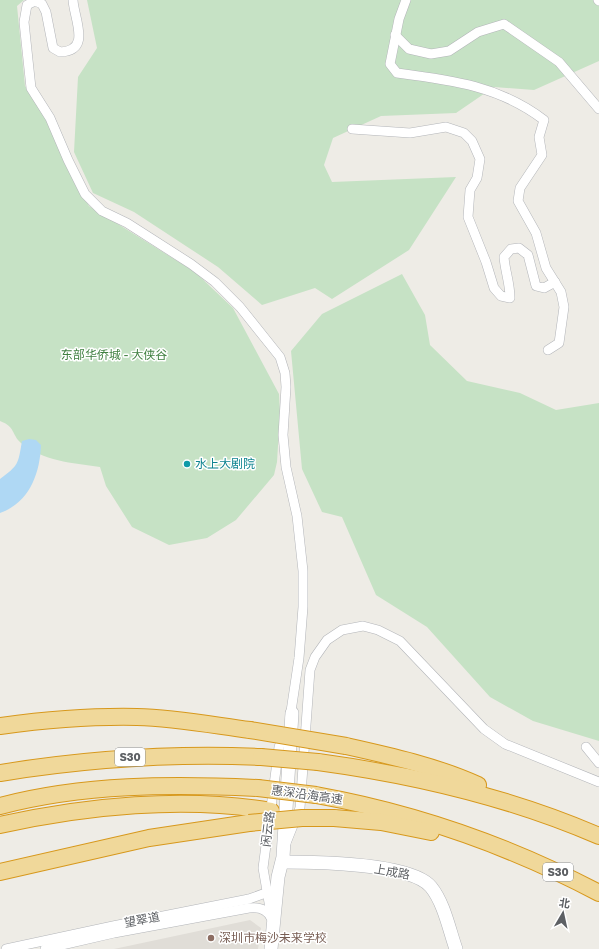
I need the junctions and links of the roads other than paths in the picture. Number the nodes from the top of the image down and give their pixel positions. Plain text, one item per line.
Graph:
1 (73, 0) edge
2 (406, 0) edge
3 (395, 35) junction
4 (599, 109) edge
5 (352, 129) dead end
6 (554, 282) junction
7 (548, 350) dead end
8 (292, 713) junction
9 (0, 726) edge
10 (586, 747) dead end
11 (599, 763) edge
12 (0, 773) edge
13 (599, 782) edge
14 (0, 806) edge
15 (529, 808) junction
16 (271, 811) junction
17 (0, 825) edge
18 (599, 836) edge
19 (516, 853) junction
20 (283, 855) junction
21 (0, 872) edge
22 (272, 890) junction
23 (599, 893) edge
24 (273, 924) junction
25 (6, 949) edge
26 (45, 949) edge
27 (270, 949) edge
28 (279, 949) edge
29 (456, 949) edge

1 - 8 street, 闲云路
2 - 3 street
3 - 4 street
3 - 6 street
5 - 6 street
6 - 7 street
8 - 16 street, 闲云路
8 - 20 street, 闲云路
9 - 15 highway, bridge
10 - 11 street
12 - 15 highway, S30, bridge
13 - 20 street
14 - 19 highway, 惠深沿海高速 / S30, bridge
15 - 18 highway, S30
16 - 17 highway
16 - 22 street, 闲云路
19 - 21 highway, bridge
19 - 23 highway, 惠深沿海高速 / S30
20 - 22 street, 闲云路
20 - 28 street, 闲云路
20 - 29 street, 上成路
22 - 24 street, 闲云路
22 - 25 street, 望翠道
24 - 26 street, 望翠道
24 - 27 street, 闲云路

